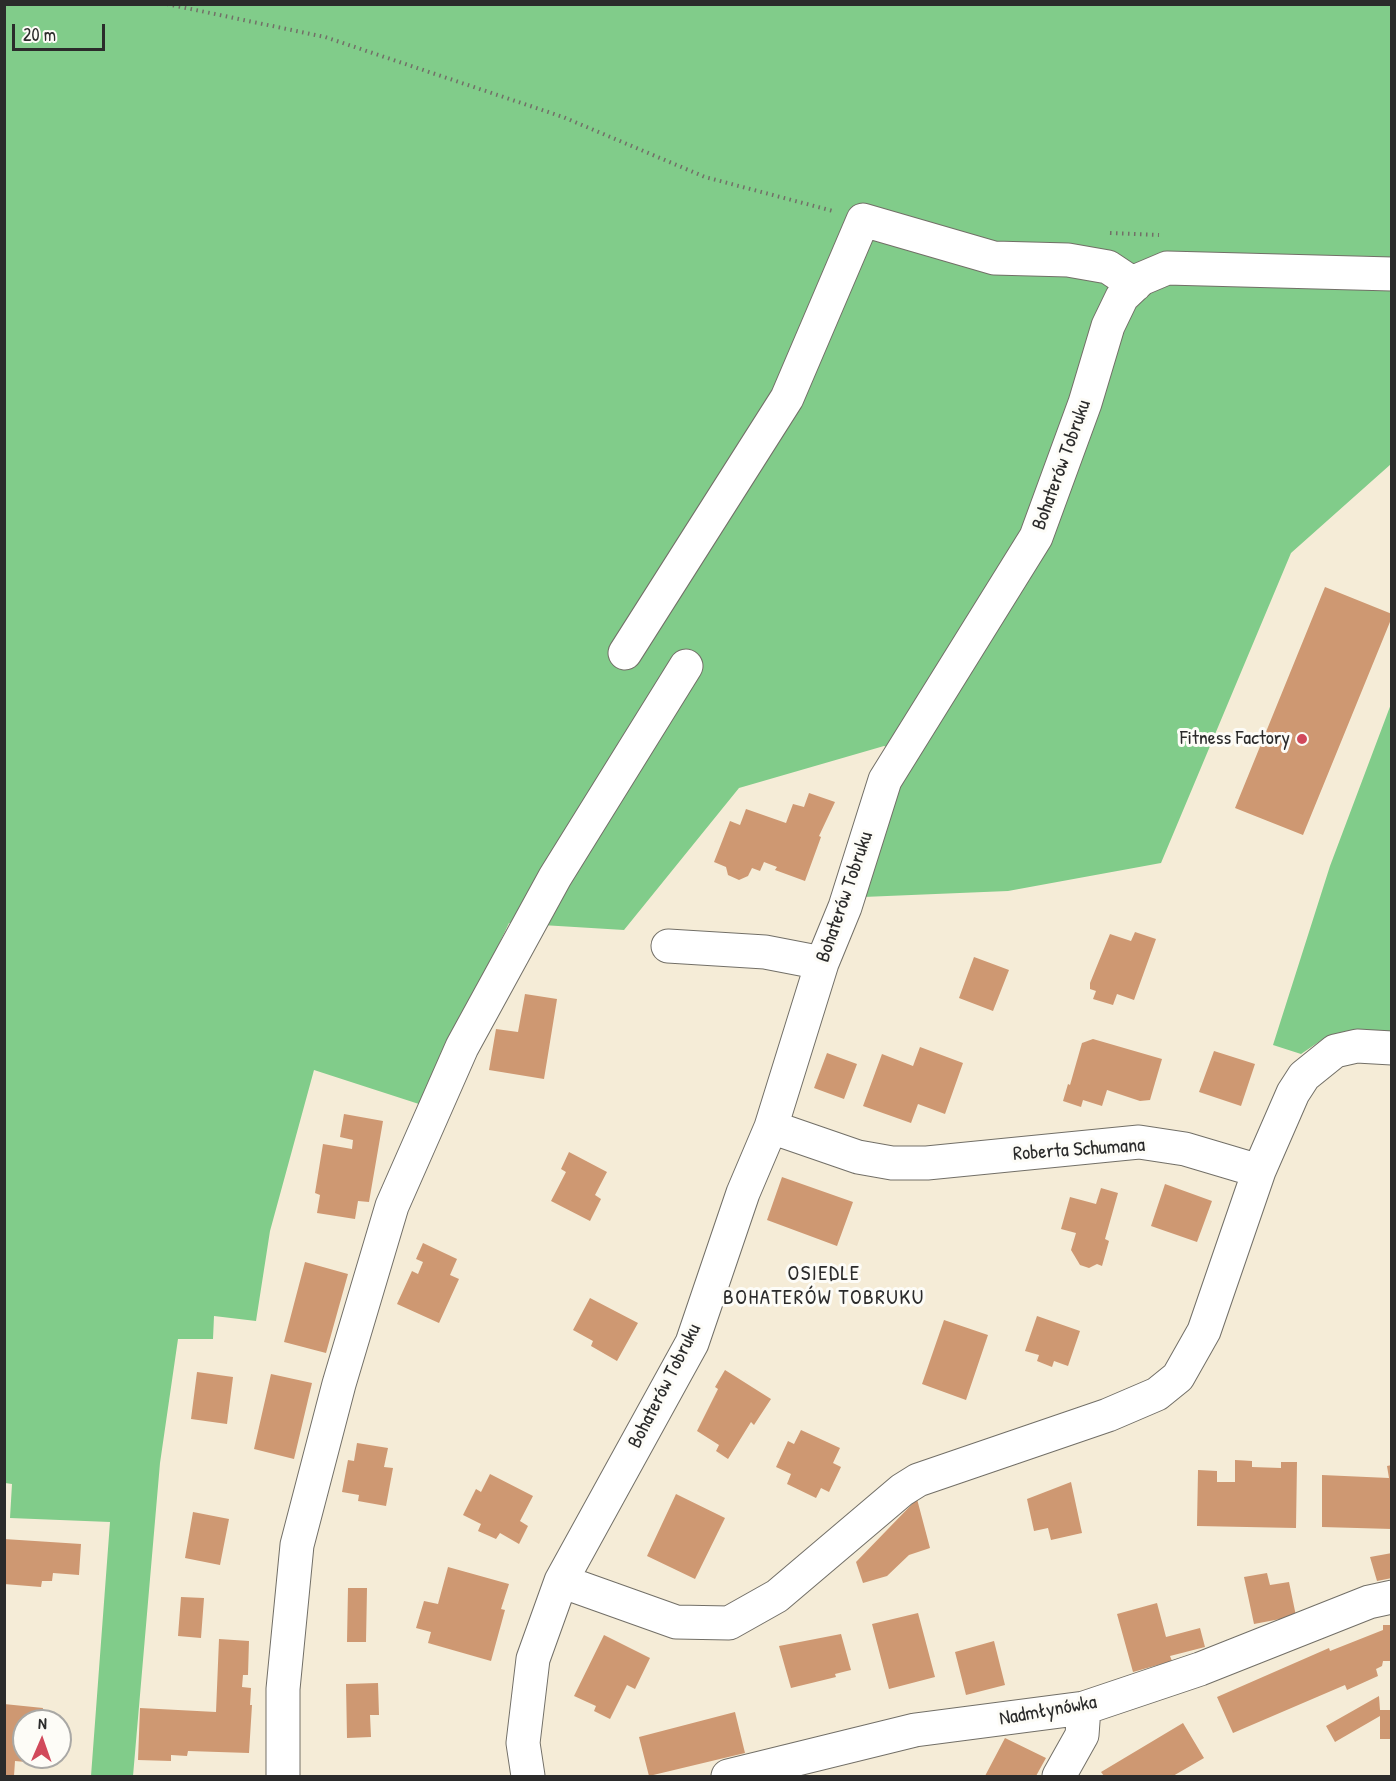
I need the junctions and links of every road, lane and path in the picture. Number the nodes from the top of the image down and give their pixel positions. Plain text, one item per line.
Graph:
1 (167, 4) edge
2 (863, 220) junction
3 (1392, 274) edge
4 (1135, 285) junction
5 (626, 653) dead end
6 (686, 666) dead end
7 (668, 946) dead end
8 (822, 963) junction
9 (1392, 1048) edge
10 (771, 1126) junction
11 (1259, 1171) junction
12 (561, 1581) junction
13 (1392, 1597) edge
14 (1084, 1708) junction
15 (283, 1776) edge
16 (528, 1776) edge
17 (728, 1776) edge
18 (1059, 1776) edge

1 - 2 path
2 - 4 street
2 - 5 street
3 - 4 street, Bohaterów Tobruku
4 - 8 street, Bohaterów Tobruku
6 - 15 street
7 - 8 street
8 - 10 street, Bohaterów Tobruku
9 - 11 street
10 - 11 street, Roberta Schumana
10 - 12 street, Bohaterów Tobruku
11 - 12 street
12 - 16 street, Bohaterów Tobruku
13 - 14 street, Nadmłynówka
14 - 17 street, Nadmłynówka
14 - 18 street

